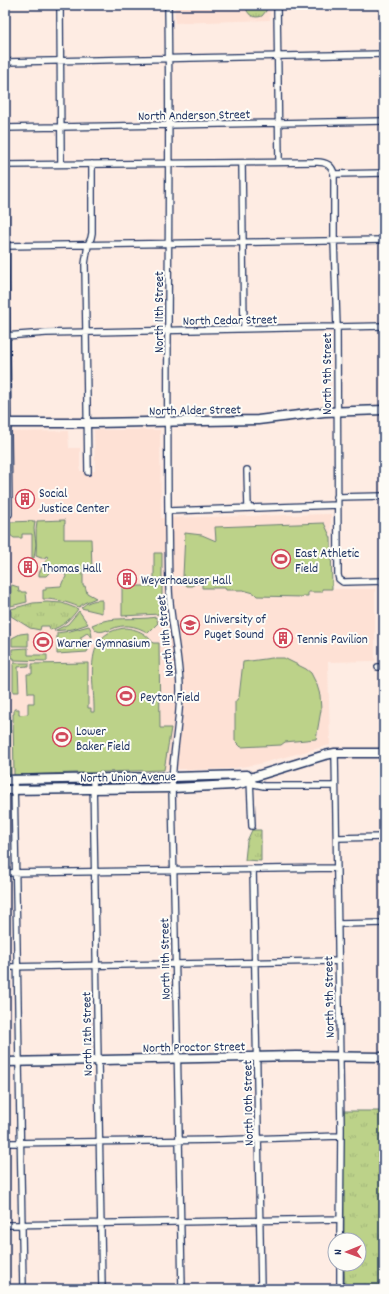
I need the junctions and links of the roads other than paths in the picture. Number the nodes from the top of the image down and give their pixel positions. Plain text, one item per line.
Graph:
1 (60, 5) edge
2 (168, 5) edge
3 (277, 5) edge
4 (384, 54) edge
5 (278, 57) junction
6 (169, 59) junction
7 (60, 61) junction
8 (5, 62) edge
9 (384, 121) edge
10 (278, 124) junction
11 (170, 126) junction
12 (61, 127) junction
13 (5, 128) edge
14 (278, 162) junction
15 (170, 163) junction
16 (242, 163) junction
17 (61, 164) junction
18 (92, 164) junction
19 (5, 165) edge
20 (384, 173) edge
21 (334, 174) junction
22 (5, 200) edge
23 (384, 240) edge
24 (334, 241) junction
25 (244, 242) junction
26 (168, 243) junction
27 (88, 245) junction
28 (5, 246) edge
29 (384, 326) edge
30 (337, 327) junction
31 (244, 329) junction
32 (169, 331) junction
33 (86, 332) junction
34 (6, 336) edge
35 (384, 410) edge
36 (337, 411) junction
37 (168, 422) junction
38 (6, 423) edge
39 (86, 423) junction
40 (247, 470) dead end
41 (88, 472) dead end
42 (337, 496) junction
43 (384, 496) edge
44 (338, 505) junction
45 (248, 508) junction
46 (168, 511) junction
47 (9, 514) dead end
48 (384, 581) edge
49 (384, 752) edge
50 (335, 753) junction
51 (93, 778) junction
52 (172, 778) junction
53 (250, 778) junction
54 (14, 779) junction
55 (5, 780) edge
56 (336, 786) junction
57 (172, 788) junction
58 (93, 789) junction
59 (5, 790) edge
60 (14, 790) junction
61 (252, 826) dead end
62 (384, 837) edge
63 (337, 838) junction
64 (337, 868) junction
65 (253, 869) junction
66 (173, 870) junction
67 (94, 871) junction
68 (5, 873) edge
69 (16, 873) junction
70 (384, 923) edge
71 (338, 924) junction
72 (338, 961) junction
73 (255, 963) junction
74 (175, 964) junction
75 (96, 966) junction
76 (17, 967) junction
77 (5, 968) edge
78 (340, 1056) junction
79 (257, 1057) junction
80 (384, 1057) edge
81 (177, 1058) junction
82 (98, 1060) junction
83 (5, 1062) edge
84 (19, 1062) junction
85 (340, 1136) junction
86 (258, 1138) junction
87 (179, 1139) junction
88 (99, 1141) junction
89 (5, 1142) edge
90 (21, 1142) junction
91 (340, 1219) junction
92 (180, 1221) junction
93 (260, 1221) junction
94 (101, 1223) junction
95 (5, 1225) edge
96 (22, 1225) junction
97 (340, 1232) edge
98 (340, 1272) edge
99 (23, 1289) edge
100 (102, 1289) edge
101 (182, 1289) edge
102 (261, 1289) edge
103 (340, 1289) edge

1 - 7 street
2 - 6 street, North 11th Street
3 - 5 street
4 - 5 street
5 - 6 street
5 - 10 street
6 - 7 street
6 - 11 street, North 11th Street
7 - 8 street
7 - 12 street
9 - 10 street, North Anderson Street
10 - 11 street, North Anderson Street
10 - 14 street
11 - 12 street, North Anderson Street
11 - 15 street, North 11th Street
12 - 13 street, North Anderson Street
12 - 17 street
14 - 16 street
14 - 21 street, North 9th Street
15 - 16 street
15 - 18 street
15 - 26 street, North 11th Street
16 - 25 street
17 - 18 street
17 - 19 street
18 - 27 street
20 - 21 street
21 - 24 street, North 9th Street
22 - 28 street
23 - 24 street
24 - 25 street
24 - 30 street, North 9th Street
25 - 26 street
25 - 31 street
26 - 27 street
26 - 32 street, North 11th Street
27 - 28 street
27 - 33 street
28 - 34 street
29 - 30 street, North Cedar Street
30 - 31 street, North Cedar Street
30 - 36 street, North 9th Street
31 - 32 street, North Cedar Street
32 - 33 street, North Cedar Street
32 - 37 street, North 11th Street
33 - 34 street, North Cedar Street
33 - 39 street
34 - 38 street
35 - 36 street, North Alder Street
36 - 37 street, North Alder Street
36 - 42 street, North 9th Street
37 - 39 street, North Alder Street
37 - 46 street, North 11th Street
38 - 39 street, North Alder Street
38 - 47 street
39 - 41 street
40 - 45 street
42 - 43 street
42 - 44 street, North 9th Street
44 - 45 street
44 - 48 street, North 9th Street
45 - 46 street
46 - 52 street, North 11th Street
49 - 50 street, North Union Avenue
50 - 53 street, North Union Avenue
50 - 56 street, North 9th Street
51 - 52 street, North Union Avenue
51 - 54 street, North Union Avenue
51 - 58 street, North 12th Street
52 - 53 street, North Union Avenue
52 - 57 street, North 11th Street
53 - 56 street, North Union Avenue
53 - 57 street, North Union Avenue
53 - 61 street
54 - 55 street, North Union Avenue
54 - 60 street
56 - 63 street, North 9th Street
57 - 58 street, North Union Avenue
57 - 66 street, North 11th Street
58 - 60 street, North Union Avenue
58 - 67 street, North 12th Street
59 - 60 street, North Union Avenue
60 - 69 street
62 - 63 street
63 - 64 street, North 9th Street
64 - 65 street
64 - 71 street, North 9th Street
65 - 66 street
65 - 73 street, North 10th Street
66 - 67 street
66 - 74 street, North 11th Street
67 - 69 street
67 - 75 street, North 12th Street
68 - 69 street
69 - 76 street
70 - 71 street
71 - 72 street, North 9th Street
72 - 73 street
72 - 78 street, North 9th Street
73 - 74 street
73 - 79 street, North 10th Street
74 - 75 street
74 - 81 street, North 11th Street
75 - 76 street
75 - 82 street, North 12th Street
76 - 77 street
76 - 84 street
78 - 79 street, North Proctor Street
78 - 80 street, North Proctor Street
78 - 85 street, North 9th Street
79 - 81 street, North Proctor Street
79 - 86 street, North 10th Street
81 - 82 street, North Proctor Street
81 - 87 street, North 11th Street
82 - 84 street, North Proctor Street
82 - 88 street, North 12th Street
83 - 84 street, North Proctor Street
84 - 90 street
85 - 86 street
85 - 91 street, North 9th Street
86 - 87 street
86 - 93 street, North 10th Street
87 - 88 street
87 - 92 street, North 11th Street
88 - 90 street
88 - 94 street, North 12th Street
89 - 90 street
90 - 96 street
91 - 93 street
91 - 97 street, North 9th Street
92 - 93 street
92 - 94 street
92 - 101 street, North 11th Street
93 - 102 street, North 10th Street
94 - 96 street
94 - 100 street, North 12th Street
95 - 96 street
96 - 99 street
98 - 103 street

